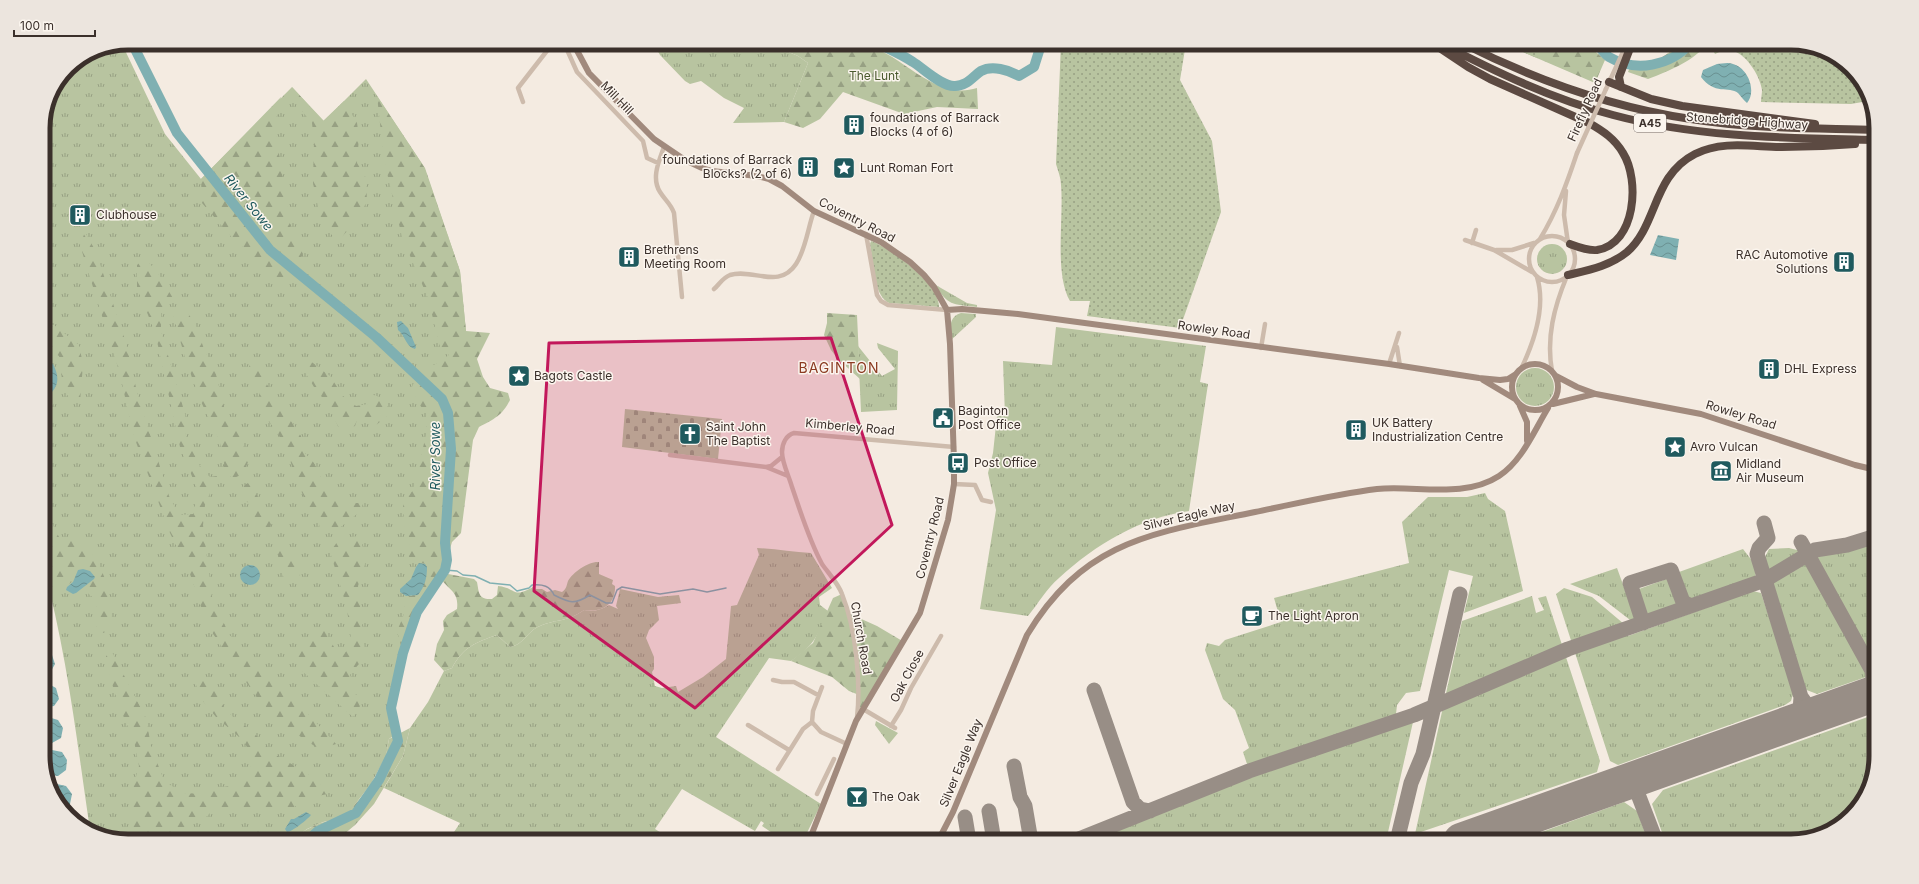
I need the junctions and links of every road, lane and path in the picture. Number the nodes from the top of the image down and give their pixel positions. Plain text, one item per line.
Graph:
1 (548, 50) edge
2 (567, 50) edge
3 (577, 50) edge
4 (1442, 50) edge
5 (1454, 50) edge
6 (1477, 50) edge
7 (1627, 50) edge
8 (1612, 80) junction
9 (523, 102) dead end
10 (1842, 129) junction
11 (1869, 130) edge
12 (1869, 141) edge
13 (1869, 142) edge
14 (664, 147) junction
15 (658, 163) junction
16 (1566, 188) junction
17 (814, 211) junction
18 (1476, 230) dead end
19 (866, 234) junction
20 (1540, 239) junction
21 (1465, 240) dead end
22 (1472, 242) junction
23 (1535, 243) junction
24 (1569, 244) junction
25 (1494, 250) junction
26 (1533, 272) junction
27 (1567, 276) junction
28 (1537, 277) junction
29 (714, 289) dead end
30 (682, 297) dead end
31 (947, 310) junction
32 (1265, 324) dead end
33 (1399, 333) dead end
34 (1397, 345) junction
35 (1261, 348) junction
36 (1390, 364) junction
37 (1400, 366) junction
38 (1521, 369) junction
39 (1516, 374) junction
40 (1554, 374) junction
41 (1479, 378) junction
42 (1596, 394) junction
43 (1515, 399) junction
44 (1519, 404) junction
45 (1550, 406) junction
46 (1527, 442) junction
47 (954, 447) junction
48 (670, 455) dead end
49 (782, 457) junction
50 (766, 467) junction
51 (1869, 468) edge
52 (788, 476) junction
53 (954, 484) junction
54 (991, 502) dead end
55 (941, 636) dead end
56 (773, 680) dead end
57 (822, 687) dead end
58 (818, 695) junction
59 (863, 709) junction
60 (856, 721) junction
61 (812, 722) junction
62 (748, 725) dead end
63 (846, 744) junction
64 (789, 750) junction
65 (834, 759) dead end
66 (778, 769) dead end
67 (823, 781) junction
68 (832, 786) junction
69 (817, 794) dead end
70 (812, 834) edge
71 (942, 834) edge

1 - 9 street
2 - 15 street, Mill Hill
3 - 14 street, Mill Hill
4 - 24 highway
5 - 12 highway, Stonebridge Highway / A45
6 - 10 highway, Stonebridge Highway / A45
7 - 8 highway
8 - 10 highway
8 - 16 street, Firefly Road, bridge
10 - 11 highway, Stonebridge Highway / A45
13 - 27 highway
14 - 15 street
14 - 17 street, Coventry Road
15 - 30 street
16 - 20 street, Firefly Road
16 - 24 street, Firefly Road
17 - 19 street, Coventry Road
17 - 29 street
18 - 22 street
19 - 31 street, Coventry Road
19 - 31 street
20 - 23 street
20 - 24 street
21 - 22 street
22 - 25 street
23 - 25 street
23 - 26 street
24 - 27 street
25 - 26 street
26 - 28 street
27 - 28 street
27 - 40 street
28 - 38 street
31 - 35 street, Rowley Road
31 - 47 street, Coventry Road
32 - 35 street
33 - 34 street
34 - 36 street
34 - 37 street
35 - 36 street, Rowley Road
36 - 37 street, Rowley Road
37 - 41 street, Rowley Road
38 - 39 street
38 - 40 street
39 - 41 street, Rowley Road
39 - 43 street
40 - 42 street, Rowley Road
40 - 45 street
41 - 43 street, Rowley Road
42 - 45 street, Rowley Road
42 - 51 street, Rowley Road
43 - 44 street
44 - 45 street
44 - 46 street, Silver Eagle Way
45 - 46 street, Silver Eagle Way
46 - 71 street, Silver Eagle Way
47 - 49 street, Kimberley Road
47 - 53 street, Coventry Road
48 - 50 street
49 - 50 street
49 - 52 street
50 - 52 street
52 - 60 street, Church Road
53 - 54 street
53 - 59 street, Coventry Road
55 - 59 street, Oak Close
56 - 58 street
57 - 58 street
58 - 61 street
59 - 60 street, Coventry Road
60 - 63 street, Coventry Road
61 - 63 street
61 - 64 street
62 - 64 street
63 - 68 street, Coventry Road
64 - 66 street
65 - 67 street
67 - 68 street
67 - 69 street
68 - 70 street, Coventry Road

